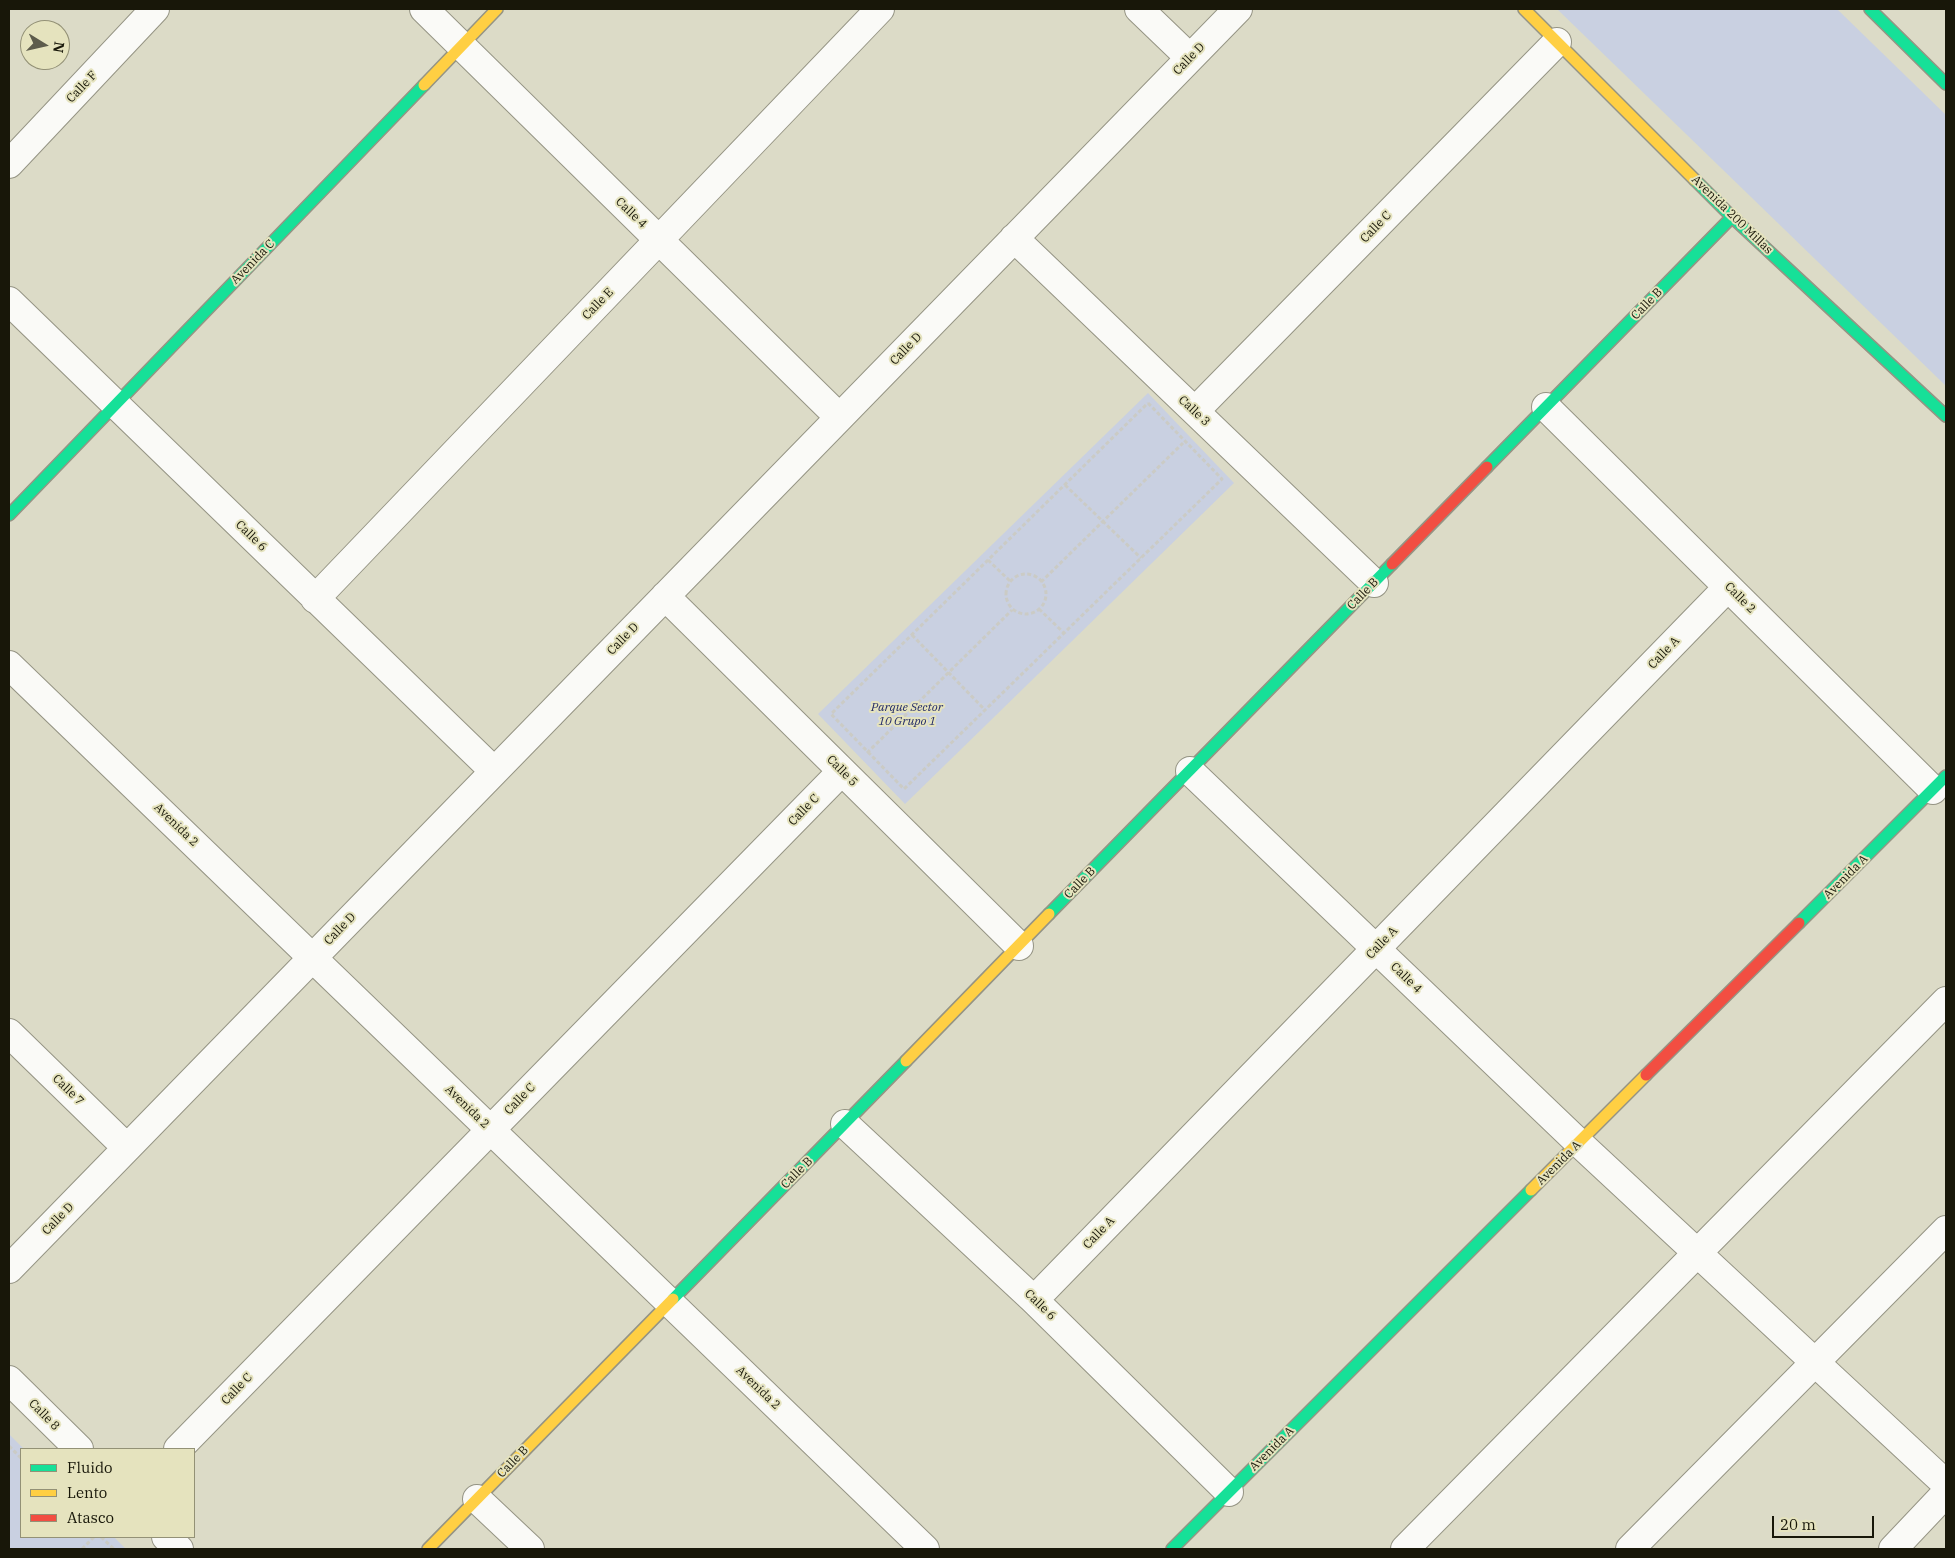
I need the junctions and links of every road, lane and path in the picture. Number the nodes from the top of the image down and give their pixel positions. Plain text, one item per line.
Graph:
1 (155, 9) edge
2 (424, 9) edge
3 (496, 9) edge
4 (880, 9) edge
5 (1139, 9) edge
6 (1238, 9) edge
7 (1524, 9) edge
8 (1870, 9) edge
9 (1557, 42) junction
10 (461, 46) junction
11 (1190, 58) junction
12 (1946, 84) edge
13 (9, 164) edge
14 (1732, 217) junction
15 (1014, 238) junction
16 (659, 240) junction
17 (9, 301) edge
18 (114, 405) junction
19 (1546, 407) junction
20 (1946, 416) edge
21 (839, 417) junction
22 (1200, 417) junction
23 (1185, 441) junction
24 (1066, 484) junction
25 (9, 515) edge
26 (1103, 521) junction
27 (1141, 558) junction
28 (988, 560) junction
29 (1010, 581) junction
30 (1042, 582) junction
31 (1374, 582) junction
32 (1728, 587) junction
33 (665, 596) junction
34 (315, 599) junction
35 (1040, 609) junction
36 (1012, 610) junction
37 (1064, 633) junction
38 (912, 635) junction
39 (9, 664) edge
40 (948, 673) junction
41 (985, 710) junction
42 (868, 752) junction
43 (494, 771) junction
44 (1190, 771) junction
45 (844, 772) junction
46 (1939, 783) edge
47 (1019, 946) junction
48 (1376, 949) junction
49 (312, 957) junction
50 (1946, 1001) edge
51 (9, 1033) edge
52 (846, 1124) junction
53 (490, 1130) junction
54 (1579, 1143) junction
55 (127, 1148) junction
56 (1946, 1230) edge
57 (1697, 1254) junction
58 (9, 1269) edge
59 (1034, 1300) junction
60 (669, 1303) junction
61 (1814, 1363) junction
62 (9, 1380) edge
63 (9, 1446) edge
64 (77, 1448) edge
65 (179, 1448) edge
66 (20, 1457) edge
67 (1946, 1484) edge
68 (1229, 1492) junction
69 (1946, 1493) edge
70 (477, 1499) junction
71 (93, 1538) edge
72 (102, 1538) edge
73 (167, 1538) edge
74 (82, 1549) edge
75 (114, 1549) edge
76 (179, 1549) edge
77 (428, 1549) edge
78 (530, 1549) edge
79 (925, 1549) edge
80 (1172, 1549) edge
81 (1405, 1549) edge
82 (1630, 1549) edge
83 (1893, 1549) edge

1 - 13 street, Calle F
2 - 10 street, Calle 4
3 - 10 street, Avenida C
4 - 16 street, Calle E
5 - 11 street
6 - 11 street, Calle D
7 - 9 street, Avenida 200 Millas
8 - 12 street
9 - 14 street, Avenida 200 Millas
9 - 22 street, Calle C
10 - 16 street, Calle 4
10 - 18 street, Avenida C
11 - 15 street, Calle D
14 - 19 street, Calle B
14 - 20 street, Avenida 200 Millas
15 - 21 street, Calle D
15 - 22 street, Calle 3
16 - 21 street, Calle 4
16 - 34 street, Calle E
17 - 18 street, Calle 6
18 - 25 street, Avenida C
18 - 34 street, Calle 6
19 - 31 street, Calle B
19 - 32 street, Calle 2
21 - 33 street, Calle D
22 - 23 path
22 - 31 street, Calle 3
23 - 24 path
23 - 26 path
23 - 27 path
24 - 26 path
24 - 28 path
26 - 27 path
26 - 30 path
27 - 37 path
28 - 29 path
28 - 38 path
29 - 30 path
29 - 36 path
30 - 35 path
31 - 44 street, Calle B
32 - 46 street, Calle 2
32 - 48 street, Calle A
33 - 43 street, Calle D
33 - 45 street, Calle 5
34 - 43 street, Calle 6
35 - 36 path
35 - 37 path
36 - 40 path
37 - 41 path
38 - 40 path
38 - 42 path
39 - 49 street, Avenida 2
40 - 41 path
40 - 42 path
41 - 42 path
42 - 45 path
43 - 49 street, Calle D
44 - 47 street, Calle B
44 - 48 street, Calle 4
45 - 47 street, Calle 5
45 - 53 street, Calle C
46 - 54 street, Avenida A
47 - 52 street, Calle B
48 - 54 street, Calle 4
48 - 59 street, Calle A
49 - 53 street, Avenida 2
49 - 55 street, Calle D
50 - 57 street
51 - 55 street, Calle 7
52 - 59 street, Calle 6
52 - 60 street, Calle B
53 - 60 street, Avenida 2
53 - 65 street, Calle C
54 - 57 street, Calle 4
54 - 68 street, Avenida A
55 - 58 street, Calle D
56 - 61 street
57 - 61 street, Calle 4
57 - 81 street
59 - 68 street, Calle 6
60 - 70 street, Calle B
60 - 79 street, Avenida 2
61 - 67 street, Calle 4
61 - 82 street
62 - 64 street, Calle 8
63 - 66 path
68 - 80 street, Avenida A
69 - 83 street
70 - 77 street, Calle B
70 - 78 street
71 - 74 path
72 - 75 path
73 - 76 street

